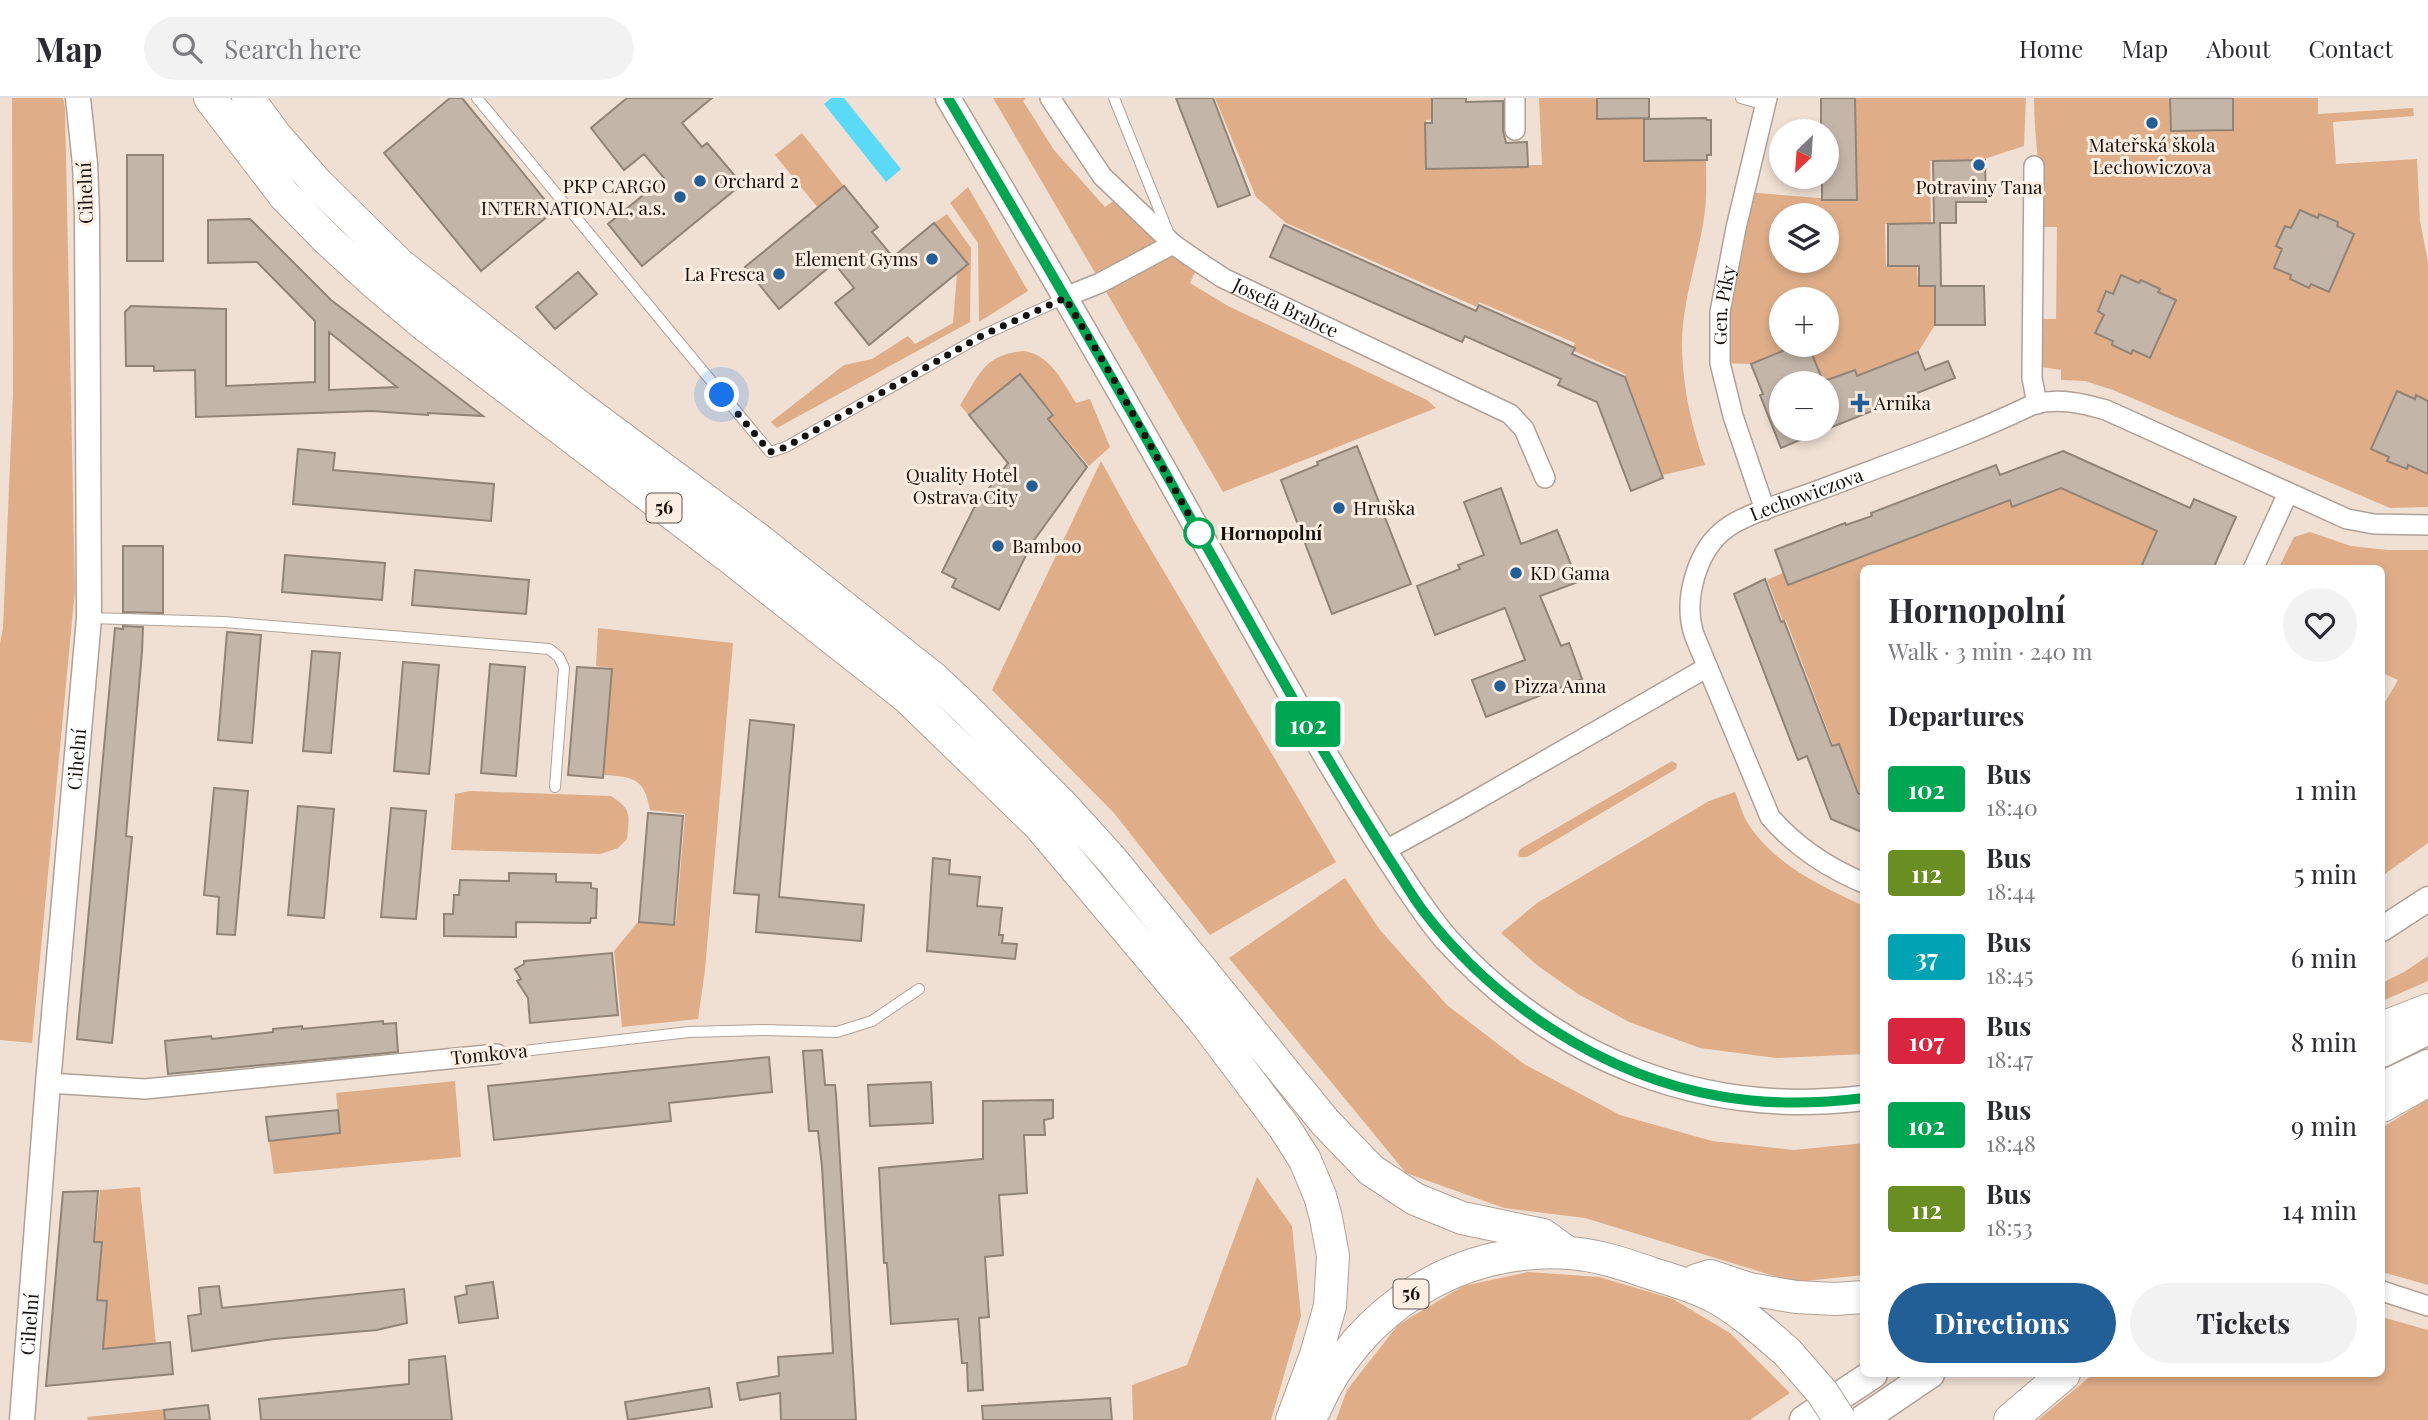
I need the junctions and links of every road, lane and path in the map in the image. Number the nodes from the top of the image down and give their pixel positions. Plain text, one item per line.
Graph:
1 (78, 98) edge
2 (210, 98) edge
3 (248, 98) edge
4 (477, 98) edge
5 (948, 98) edge
6 (1051, 98) edge
7 (1114, 98) edge
8 (1515, 98) edge
9 (1741, 98) edge
10 (1766, 101) edge
11 (1516, 130) dead end
12 (2034, 166) dead end
13 (1173, 244) junction
14 (1065, 298) junction
15 (2037, 404) junction
16 (1545, 478) dead end
17 (2288, 493) junction
18 (1765, 510) junction
19 (2428, 525) edge
20 (2255, 565) edge
21 (89, 618) junction
22 (1706, 668) junction
23 (555, 787) dead end
24 (1384, 851) junction
25 (1860, 881) edge
26 (2428, 899) edge
27 (2385, 927) edge
28 (919, 989) dead end
29 (2428, 1010) edge
30 (2385, 1027) edge
31 (2428, 1030) edge
32 (2385, 1052) edge
33 (496, 1054) joint
34 (2428, 1064) edge
35 (2428, 1080) edge
36 (48, 1083) junction
37 (2385, 1085) edge
38 (1860, 1098) edge
39 (2385, 1104) edge
40 (1583, 1255) junction
41 (1699, 1284) junction
42 (2385, 1292) edge
43 (1860, 1297) edge
44 (2428, 1306) edge
45 (1869, 1377) edge
46 (1926, 1377) edge
47 (2060, 1377) edge
48 (1825, 1412) edge
49 (22, 1420) edge
50 (1292, 1420) edge
51 (1310, 1420) edge
52 (1862, 1420) edge
53 (2010, 1420) edge

1 - 21 street, Cihelní
2 - 50 highway, 56
3 - 40 highway, 56
4 - 14 lane
5 - 14 street
6 - 13 street, Josefa Brabce
7 - 13 lane
8 - 11 street
9 - 10 lane
10 - 18 street, Gen. Píky
12 - 15 street
13 - 14 street
13 - 16 street, Josefa Brabce
14 - 24 street
15 - 17 street, Lechowiczova
15 - 18 street, Lechowiczova
17 - 19 street, Lechowiczova
17 - 20 street
18 - 22 street, Lechowiczova
21 - 23 lane
21 - 36 street, Cihelní
22 - 24 street
22 - 25 street, Lechowiczova
24 - 38 street
26 - 27 street
28 - 33 lane, Tomkova
29 - 30 highway
31 - 32 main road
33 - 36 street, Tomkova
34 - 37 main road
35 - 39 highway
36 - 49 street, Cihelní
40 - 41 highway, 56
40 - 51 highway, 56
41 - 43 highway
41 - 48 highway, 56, bridge
42 - 44 street
45 - 48 main road
46 - 52 main road
47 - 53 highway

